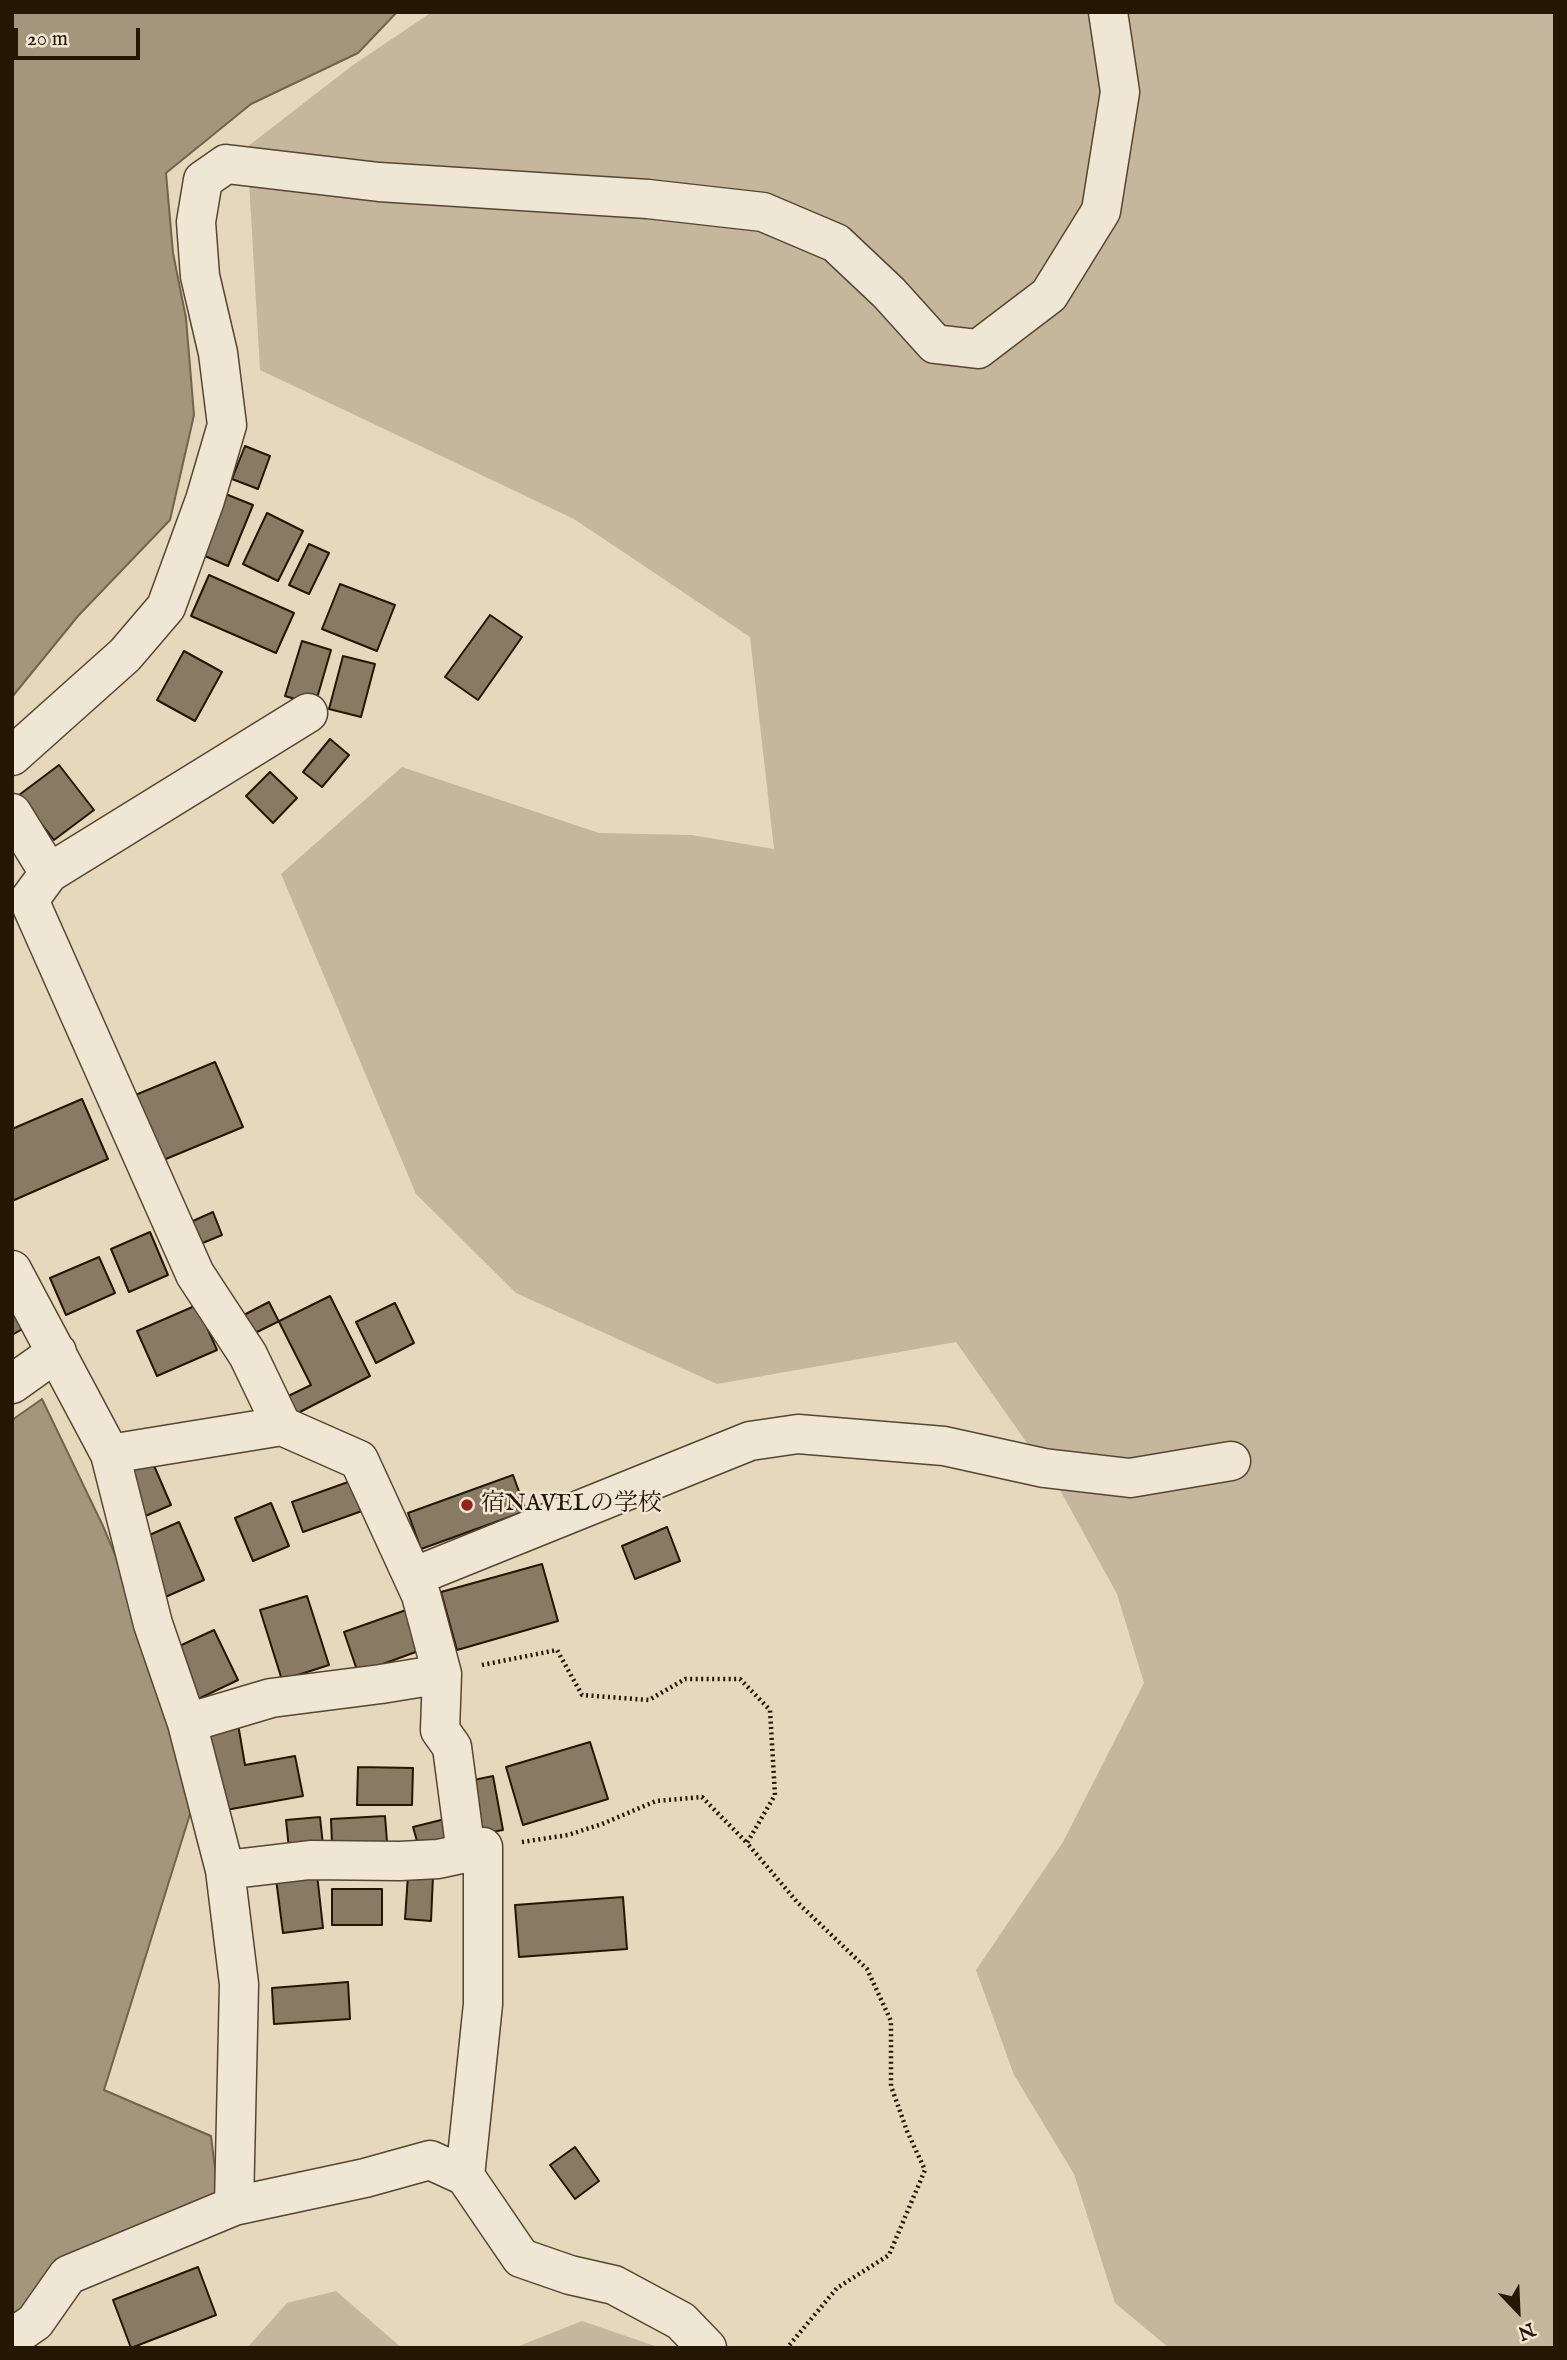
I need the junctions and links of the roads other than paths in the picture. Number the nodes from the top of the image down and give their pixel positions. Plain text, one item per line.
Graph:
1 (1108, 12) edge
2 (308, 713) dead end
3 (12, 756) edge
4 (12, 813) edge
5 (49, 873) junction
6 (12, 1270) edge
7 (57, 1352) junction
8 (12, 1384) edge
9 (282, 1426) junction
10 (110, 1454) junction
11 (1231, 1461) dead end
12 (413, 1577) junction
13 (442, 1674) junction
14 (187, 1723) junction
15 (475, 1850) junction
16 (225, 1870) junction
17 (464, 2176) junction
18 (234, 2206) junction
19 (12, 2338) edge
20 (707, 2348) edge

1 - 3 street
2 - 5 street
4 - 5 street
5 - 9 street
6 - 7 street
7 - 8 street
7 - 10 street
9 - 10 street
9 - 12 street
10 - 14 street
11 - 12 street
12 - 13 street
13 - 14 street
13 - 15 street
14 - 16 street
15 - 16 street
15 - 17 street
16 - 18 street
17 - 18 street
17 - 20 street
18 - 19 street

